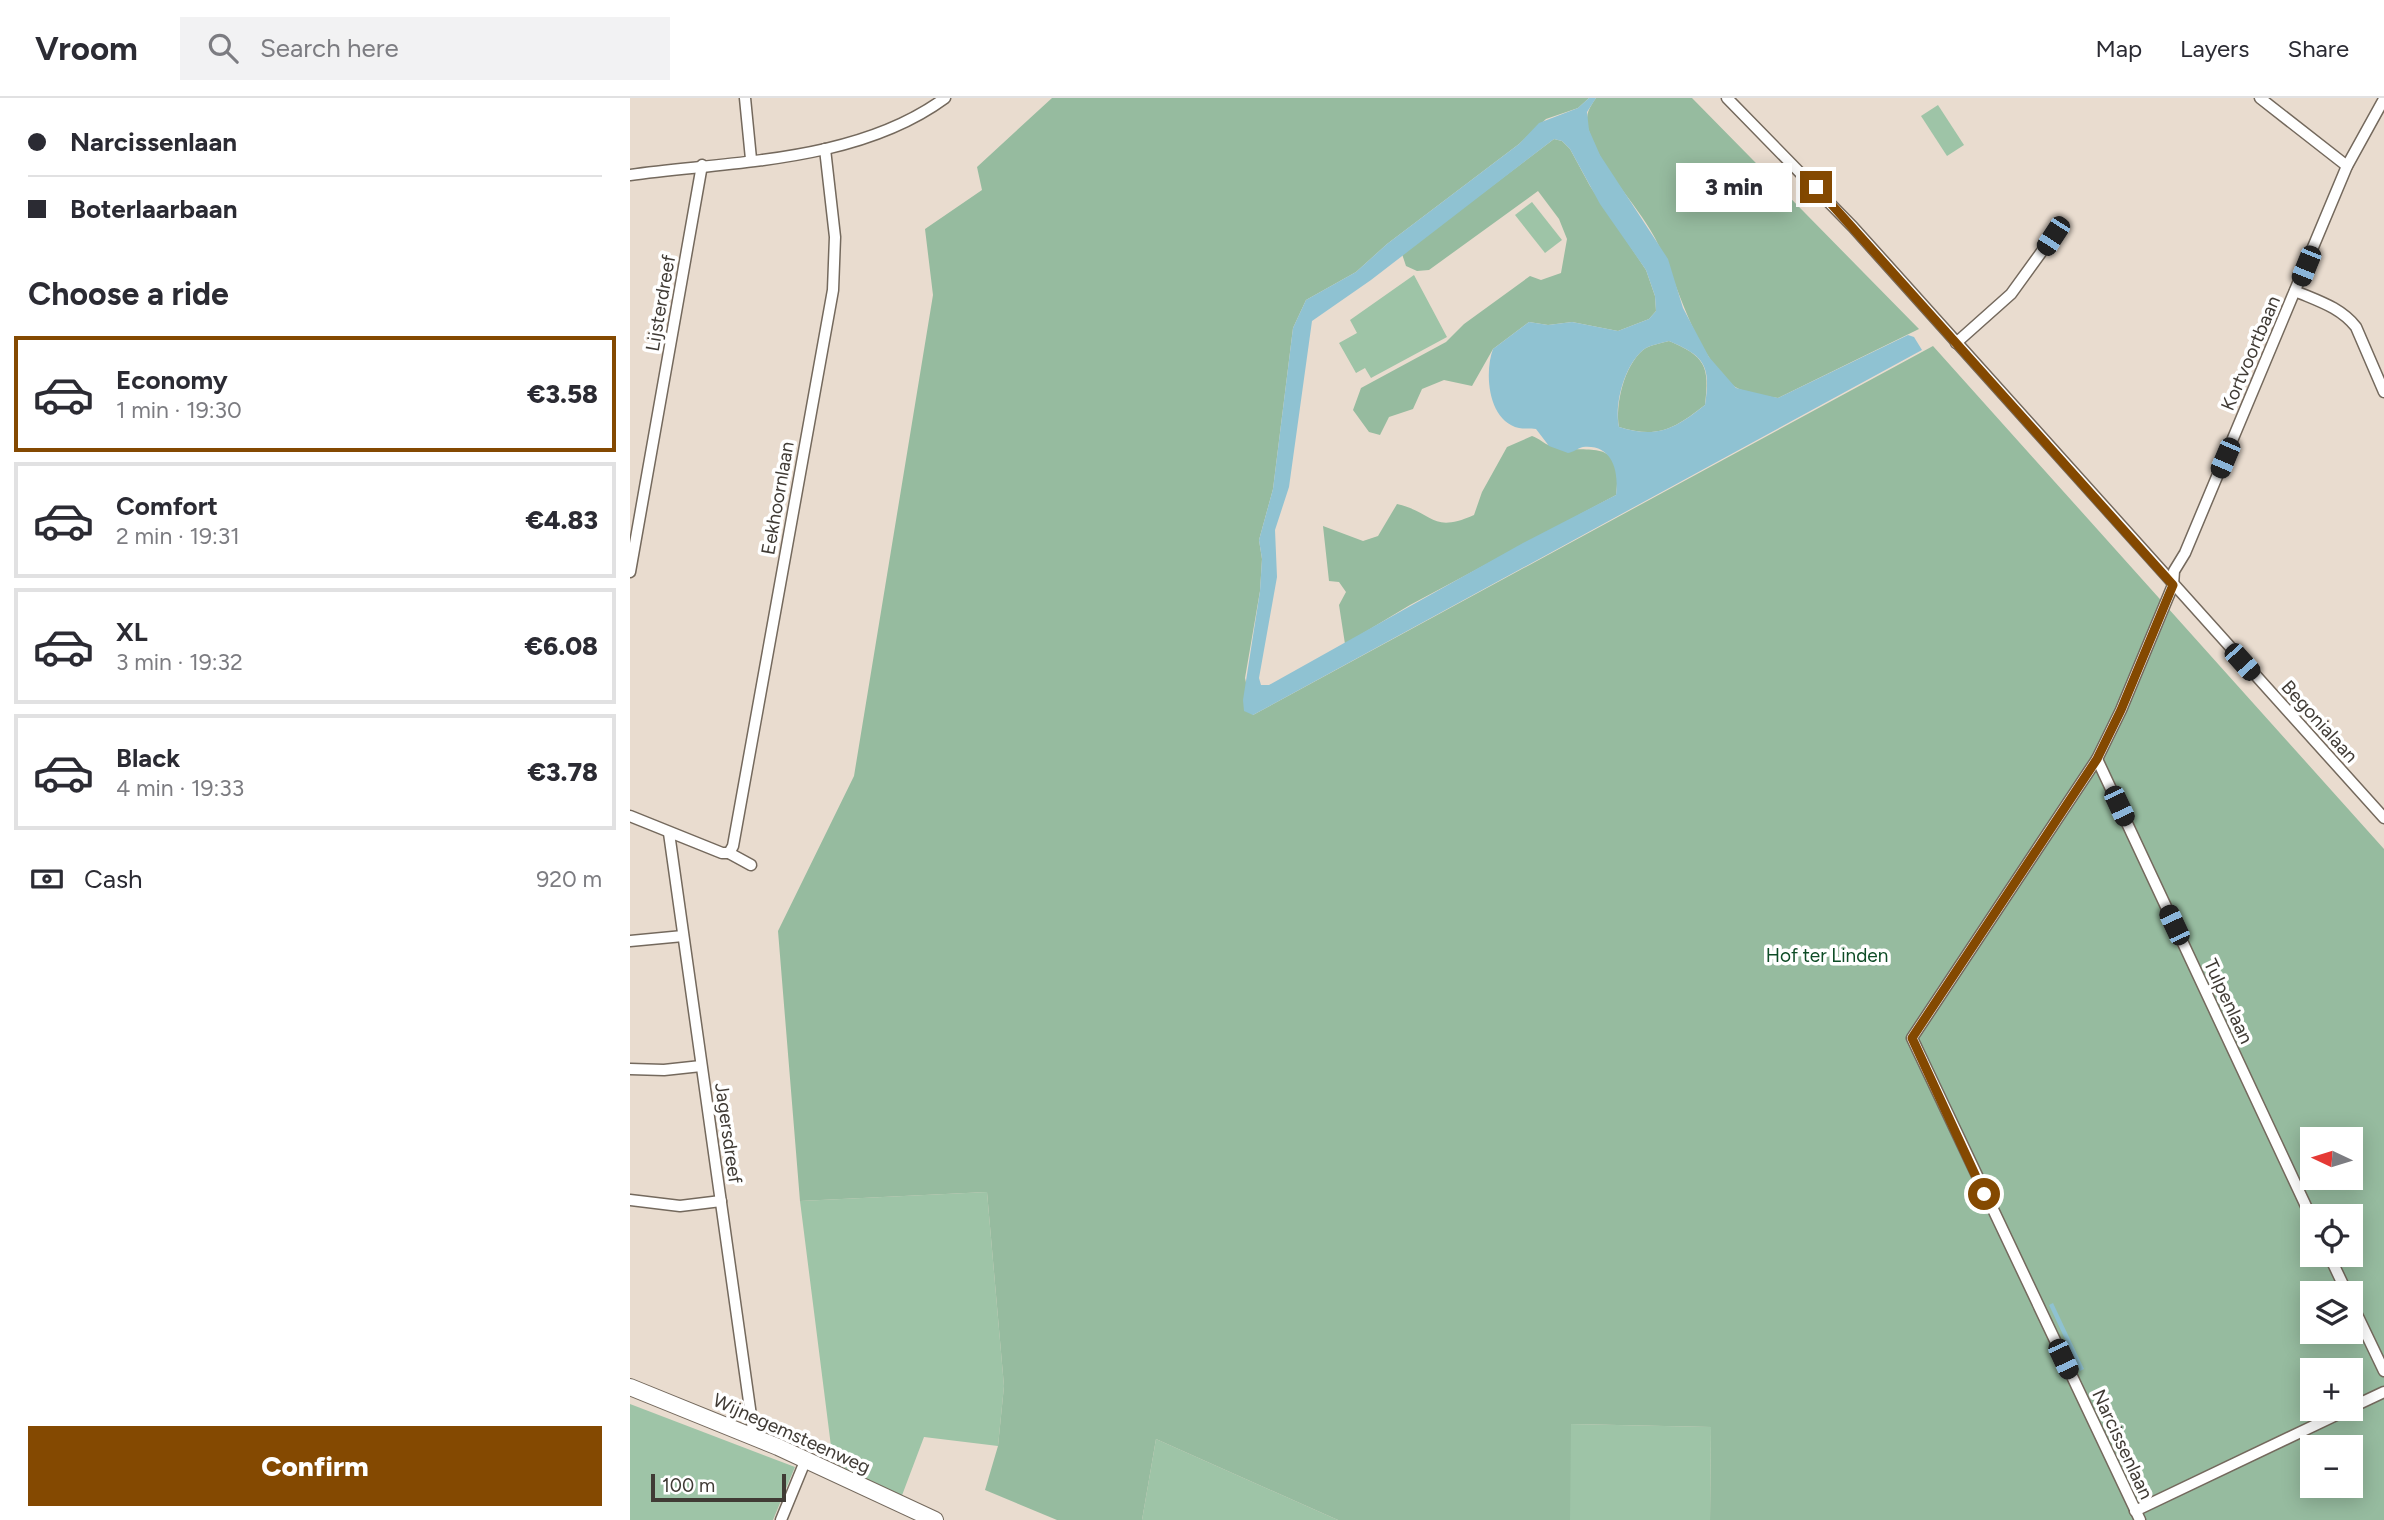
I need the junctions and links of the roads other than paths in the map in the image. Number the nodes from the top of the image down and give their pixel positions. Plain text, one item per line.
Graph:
1 (745, 98) edge
2 (945, 98) edge
3 (1727, 98) edge
4 (2260, 98) edge
5 (2384, 99) edge
6 (825, 149) junction
7 (751, 159) junction
8 (702, 165) junction
9 (2347, 166) junction
10 (630, 175) edge
11 (2053, 236) dead end
12 (2295, 291) junction
13 (1956, 343) junction
14 (2384, 392) edge
15 (630, 572) edge
16 (2173, 585) junction
17 (2097, 759) junction
18 (630, 816) edge
19 (2384, 818) edge
20 (669, 833) junction
21 (730, 852) junction
22 (751, 865) dead end
23 (683, 936) junction
24 (630, 941) edge
25 (1911, 1041) joint
26 (701, 1066) junction
27 (630, 1069) edge
28 (630, 1200) edge
29 (721, 1201) junction
30 (2305, 1204) edge
31 (2363, 1327) edge
32 (2384, 1371) edge
33 (630, 1387) edge
34 (2384, 1392) edge
35 (2363, 1402) edge
36 (2326, 1421) edge
37 (754, 1437) junction
38 (806, 1459) junction
39 (2137, 1515) edge
40 (781, 1520) edge
41 (935, 1520) edge

1 - 7 street
2 - 6 street
3 - 13 street, Begonialaan
4 - 9 street
5 - 9 street, Kortvoortbaan
6 - 7 street
6 - 21 street, Eekhoornlaan
7 - 8 street
8 - 10 street
8 - 15 street, Lijsterdreef
9 - 12 street, Kortvoortbaan
11 - 13 street
12 - 14 street
12 - 16 street, Kortvoortbaan
13 - 16 street, Begonialaan
16 - 17 street, Kortvoortbaan
16 - 19 street, Begonialaan
17 - 25 street, Kortvoortbaan
17 - 30 street, Tulpenlaan
18 - 20 street
20 - 21 street
20 - 23 street, Jagersdreef
21 - 22 street
23 - 24 street
23 - 26 street, Jagersdreef
25 - 39 street, Narcissenlaan
26 - 27 street
26 - 29 street, Jagersdreef
28 - 29 street
29 - 37 street, Jagersdreef
31 - 32 street
33 - 37 street, Wijnegemsteenweg
34 - 35 street
36 - 39 street
37 - 38 street, Wijnegemsteenweg
38 - 40 street
38 - 41 street, Wijnegemsteenweg

